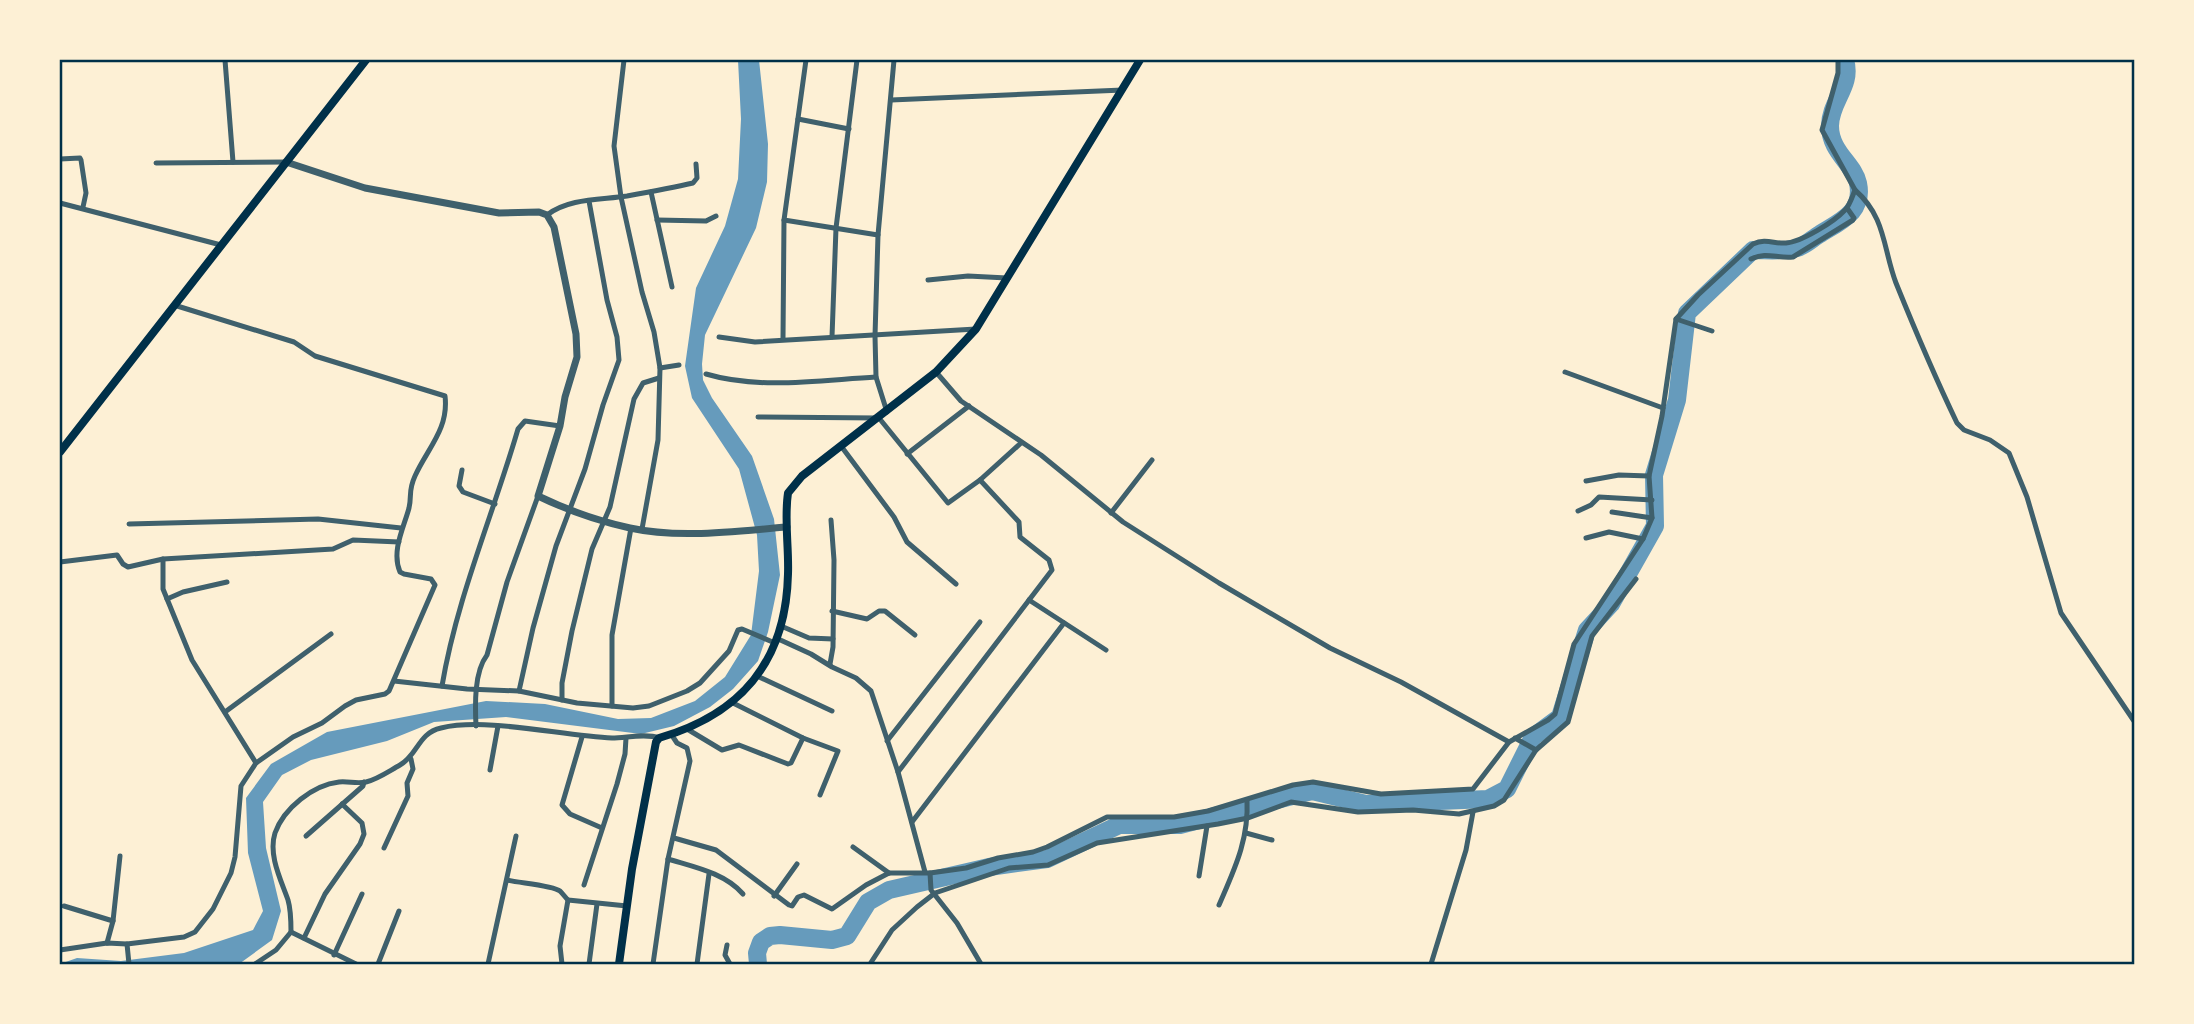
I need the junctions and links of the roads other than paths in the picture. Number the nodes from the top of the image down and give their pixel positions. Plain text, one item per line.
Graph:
1 (225, 60) edge
2 (366, 60) edge
3 (624, 60) edge
4 (806, 60) edge
5 (858, 60) edge
6 (894, 60) edge
7 (1140, 60) edge
8 (1838, 60) edge
9 (1123, 90) junction
10 (891, 100) junction
11 (798, 119) junction
12 (849, 129) junction
13 (60, 159) edge
14 (233, 162) junction
15 (286, 162) junction
16 (156, 163) dead end
17 (696, 164) dead end
18 (1855, 190) junction
19 (651, 192) junction
20 (621, 197) junction
21 (589, 201) junction
22 (60, 203) edge
23 (83, 208) junction
24 (1850, 212) junction
25 (547, 215) junction
26 (716, 216) dead end
27 (657, 220) junction
28 (784, 220) junction
29 (836, 228) junction
30 (878, 235) junction
31 (221, 246) junction
32 (1751, 259) dead end
33 (1007, 278) junction
34 (928, 280) dead end
35 (672, 287) dead end
36 (174, 304) junction
37 (1679, 319) junction
38 (976, 329) junction
39 (1712, 331) dead end
40 (875, 336) junction
41 (719, 337) dead end
42 (832, 337) junction
43 (783, 340) junction
44 (679, 365) dead end
45 (660, 368) junction
46 (936, 372) junction
47 (1565, 372) dead end
48 (706, 374) dead end
49 (876, 377) junction
50 (659, 378) junction
51 (969, 406) junction
52 (1663, 408) junction
53 (883, 415) junction
54 (758, 417) dead end
55 (560, 426) junction
56 (1021, 443) junction
57 (841, 446) junction
58 (60, 452) edge
59 (907, 454) junction
60 (1152, 460) dead end
61 (462, 470) dead end
62 (1649, 476) junction
63 (980, 480) junction
64 (1586, 481) dead end
65 (538, 496) junction
66 (1652, 500) junction
67 (495, 505) junction
68 (569, 510) junction
69 (1578, 511) dead end
70 (1612, 512) dead end
71 (1111, 513) junction
72 (1651, 518) junction
73 (603, 520) junction
74 (831, 520) dead end
75 (129, 524) dead end
76 (783, 527) junction
77 (401, 528) junction
78 (631, 528) junction
79 (642, 529) junction
80 (1586, 538) dead end
81 (1643, 539) junction
82 (399, 542) junction
83 (163, 559) junction
84 (60, 562) edge
85 (1636, 579) dead end
86 (227, 582) dead end
87 (956, 584) dead end
88 (167, 599) junction
89 (1029, 600) junction
90 (832, 611) junction
91 (980, 622) dead end
92 (1064, 622) junction
93 (781, 626) junction
94 (331, 634) dead end
95 (915, 635) dead end
96 (833, 639) junction
97 (773, 640) junction
98 (1106, 650) dead end
99 (830, 664) junction
100 (757, 676) junction
101 (394, 681) junction
102 (442, 686) junction
103 (477, 689) junction
104 (519, 691) junction
105 (562, 700) junction
106 (733, 703) junction
107 (612, 706) junction
108 (832, 711) dead end
109 (225, 712) junction
110 (2134, 722) edge
111 (476, 724) junction
112 (498, 726) junction
113 (687, 729) junction
114 (671, 734) junction
115 (582, 737) junction
116 (626, 738) junction
117 (659, 738) junction
118 (803, 738) junction
119 (1514, 740) junction
120 (887, 741) junction
121 (1535, 749) junction
122 (411, 759) junction
123 (256, 764) junction
124 (490, 770) dead end
125 (898, 772) junction
126 (364, 782) junction
127 (821, 795) dead end
128 (1247, 802) junction
129 (342, 804) junction
130 (1473, 812) junction
131 (1248, 817) junction
132 (912, 822) junction
133 (1206, 826) junction
134 (602, 828) junction
135 (1246, 833) junction
136 (306, 836) dead end
137 (516, 836) dead end
138 (674, 838) junction
139 (1272, 840) dead end
140 (853, 847) dead end
141 (384, 848) dead end
142 (1048, 849) junction
143 (120, 856) dead end
144 (668, 859) junction
145 (1053, 862) junction
146 (797, 864) dead end
147 (889, 873) junction
148 (709, 874) junction
149 (929, 874) junction
150 (1199, 876) dead end
151 (507, 880) junction
152 (584, 886) dead end
153 (933, 892) junction
154 (362, 894) dead end
155 (743, 894) dead end
156 (774, 896) junction
157 (568, 900) junction
158 (597, 904) junction
159 (1219, 905) dead end
160 (64, 906) dead end
161 (626, 906) junction
162 (399, 911) dead end
163 (113, 920) junction
164 (292, 932) junction
165 (304, 938) junction
166 (107, 943) junction
167 (127, 944) junction
168 (727, 945) dead end
169 (60, 950) edge
170 (334, 955) junction
171 (129, 964) edge
172 (255, 964) edge
173 (356, 964) edge
174 (378, 964) edge
175 (488, 964) edge
176 (562, 964) edge
177 (589, 964) edge
178 (619, 964) edge
179 (653, 964) edge
180 (696, 964) edge
181 (730, 964) edge
182 (870, 964) edge
183 (981, 964) edge
184 (1431, 964) edge

1 - 14 street
2 - 15 main road
3 - 20 street
4 - 11 street
5 - 12 street
6 - 10 street
7 - 9 main road
8 - 18 street
9 - 10 street
9 - 33 main road
10 - 30 street
11 - 12 street
11 - 28 street
12 - 29 street
13 - 23 street
14 - 15 street
14 - 16 street
15 - 25 street
15 - 31 main road
17 - 19 street
18 - 24 street
18 - 110 street
19 - 20 street
19 - 27 street
20 - 21 street
20 - 45 street
21 - 25 street
21 - 68 street
22 - 23 street
23 - 31 street
24 - 32 street
24 - 37 street
25 - 55 street
26 - 27 street
27 - 35 street
28 - 29 street
28 - 43 street
29 - 30 street
29 - 42 street
30 - 40 street
31 - 36 main road
33 - 34 street
33 - 38 main road
36 - 58 main road
36 - 77 street
37 - 39 street
37 - 52 street
38 - 40 street
38 - 46 main road
40 - 42 street
40 - 49 street
41 - 43 street
42 - 43 street
44 - 45 street
45 - 50 street
46 - 51 street
46 - 53 main road
47 - 52 street
48 - 49 street
49 - 53 street
50 - 73 street
50 - 79 street
51 - 56 street
51 - 59 street
52 - 62 street
53 - 54 street
53 - 57 main road
53 - 59 street
55 - 65 street
55 - 67 street
56 - 63 street
56 - 71 street
57 - 76 main road
57 - 87 street
59 - 63 street
60 - 71 street
61 - 67 street
62 - 64 street
62 - 66 street
63 - 89 street
65 - 68 street
65 - 103 street
66 - 69 street
66 - 72 street
67 - 102 street
68 - 73 street
68 - 104 street
70 - 72 street
71 - 119 street
72 - 81 street
73 - 78 street
73 - 105 street
74 - 90 street
75 - 77 street
76 - 79 street
76 - 93 main road
77 - 82 street
78 - 79 street
78 - 107 street
80 - 81 street
81 - 119 street
82 - 83 street
82 - 101 street
83 - 84 street
83 - 88 street
85 - 121 street
86 - 88 street
88 - 109 street
89 - 92 street
89 - 125 street
90 - 95 street
90 - 96 street
91 - 120 street
92 - 98 street
92 - 132 street
93 - 96 street
93 - 97 main road
94 - 109 street
96 - 99 street
97 - 99 street
97 - 100 main road
97 - 107 street
99 - 120 street
100 - 106 main road
100 - 108 street
101 - 102 street
101 - 123 street
102 - 103 street
103 - 104 street
103 - 111 street
104 - 105 street
105 - 107 street
106 - 113 main road
106 - 118 street
109 - 123 street
111 - 112 street
111 - 122 street
112 - 115 street
112 - 124 street
113 - 114 main road
113 - 118 street
114 - 117 main road
114 - 138 street
115 - 116 street
115 - 134 street
116 - 117 street
116 - 134 street
117 - 161 main road
118 - 127 street
119 - 121 street
119 - 128 street
120 - 125 street
121 - 130 street
122 - 126 street
122 - 141 street
123 - 167 street
125 - 132 street
126 - 129 street
126 - 164 street
128 - 131 street
128 - 142 street
129 - 136 street
129 - 165 street
130 - 131 street
130 - 184 street
131 - 133 street
131 - 135 street
132 - 149 street
133 - 145 street
133 - 150 street
134 - 152 street
135 - 139 street
135 - 159 street
137 - 151 street
138 - 144 street
138 - 156 street
140 - 147 street
142 - 145 street
142 - 149 street
143 - 163 street
144 - 148 street
144 - 179 street
145 - 153 street
146 - 156 street
147 - 149 street
147 - 156 street
148 - 155 street
148 - 180 street
149 - 153 street
151 - 157 street
151 - 175 street
153 - 182 street
153 - 183 street
154 - 170 street
157 - 158 street
157 - 176 street
158 - 161 street
158 - 177 street
160 - 163 street
161 - 178 main road
162 - 174 street
163 - 166 street
164 - 165 street
164 - 172 street
165 - 170 street
166 - 167 street
166 - 169 street
167 - 171 street
168 - 181 street
170 - 173 street

